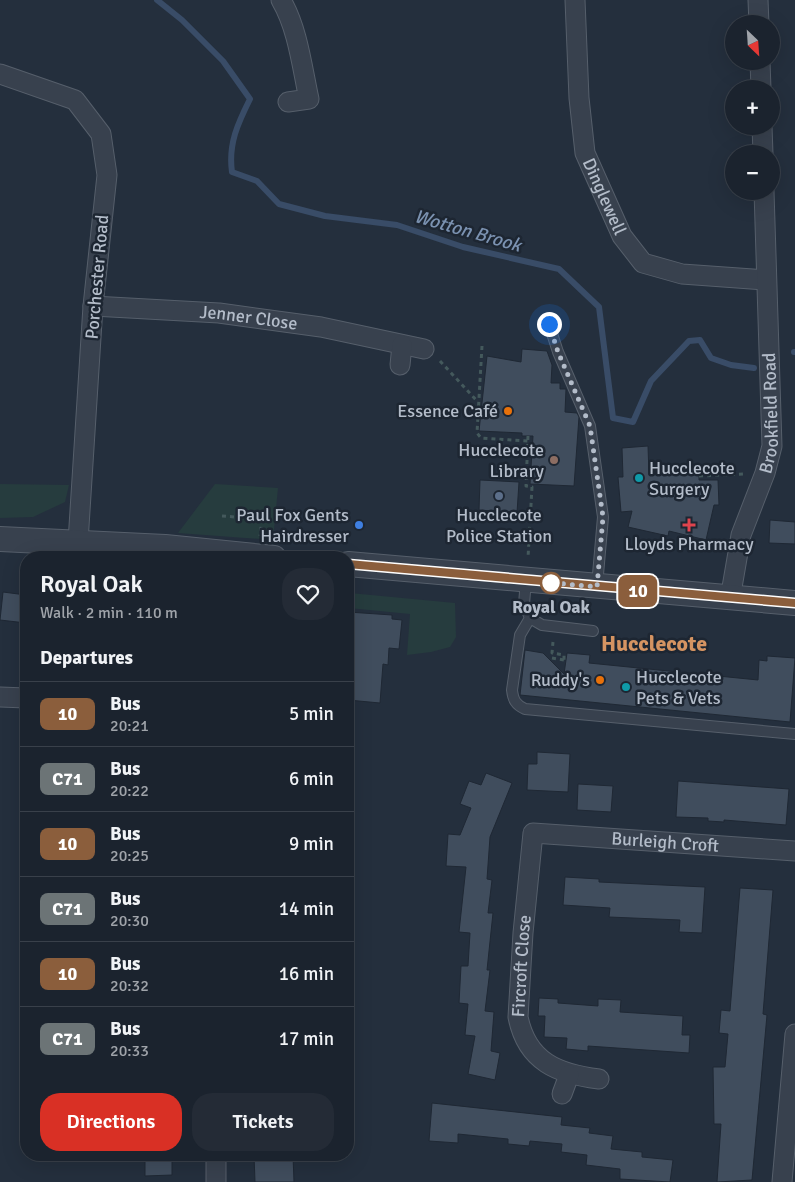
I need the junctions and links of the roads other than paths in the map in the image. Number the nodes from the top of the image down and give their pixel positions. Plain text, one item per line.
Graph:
1 (281, 0) edge
2 (575, 0) edge
3 (758, 0) edge
4 (759, 15) edge
5 (0, 74) edge
6 (288, 102) dead end
7 (764, 200) edge
8 (766, 280) junction
9 (93, 306) junction
10 (549, 324) dead end
11 (402, 345) junction
12 (424, 349) road end
13 (400, 365) dead end
14 (0, 538) edge
15 (78, 542) junction
16 (179, 551) edge
17 (354, 565) edge
18 (526, 580) junction
19 (597, 587) junction
20 (730, 599) junction
21 (795, 603) edge
22 (530, 618) junction
23 (593, 631) dead end
24 (0, 697) edge
25 (20, 698) edge
26 (795, 734) edge
27 (534, 832) joint
28 (795, 851) edge
29 (795, 1034) edge
30 (569, 1075) junction
31 (599, 1079) dead end
32 (562, 1094) dead end
33 (216, 1161) edge
34 (216, 1182) edge
35 (782, 1182) edge

1 - 6 street
2 - 8 street, Dinglewell
3 - 4 street
5 - 9 street, Porchester Road
7 - 8 street, Brookfield Road
8 - 20 street, Brookfield Road
9 - 11 street, Jenner Close
9 - 15 street, Porchester Road
10 - 19 lane
11 - 12 street, Jenner Close
11 - 13 street
14 - 15 street
15 - 16 street
17 - 18 street
18 - 19 street
18 - 22 lane
19 - 20 street
20 - 21 street
22 - 23 lane
22 - 26 lane
24 - 25 street
27 - 28 street, Burleigh Croft
27 - 30 street, Fircroft Close
29 - 35 street
30 - 31 street, Fircroft Close
30 - 32 street
33 - 34 street

